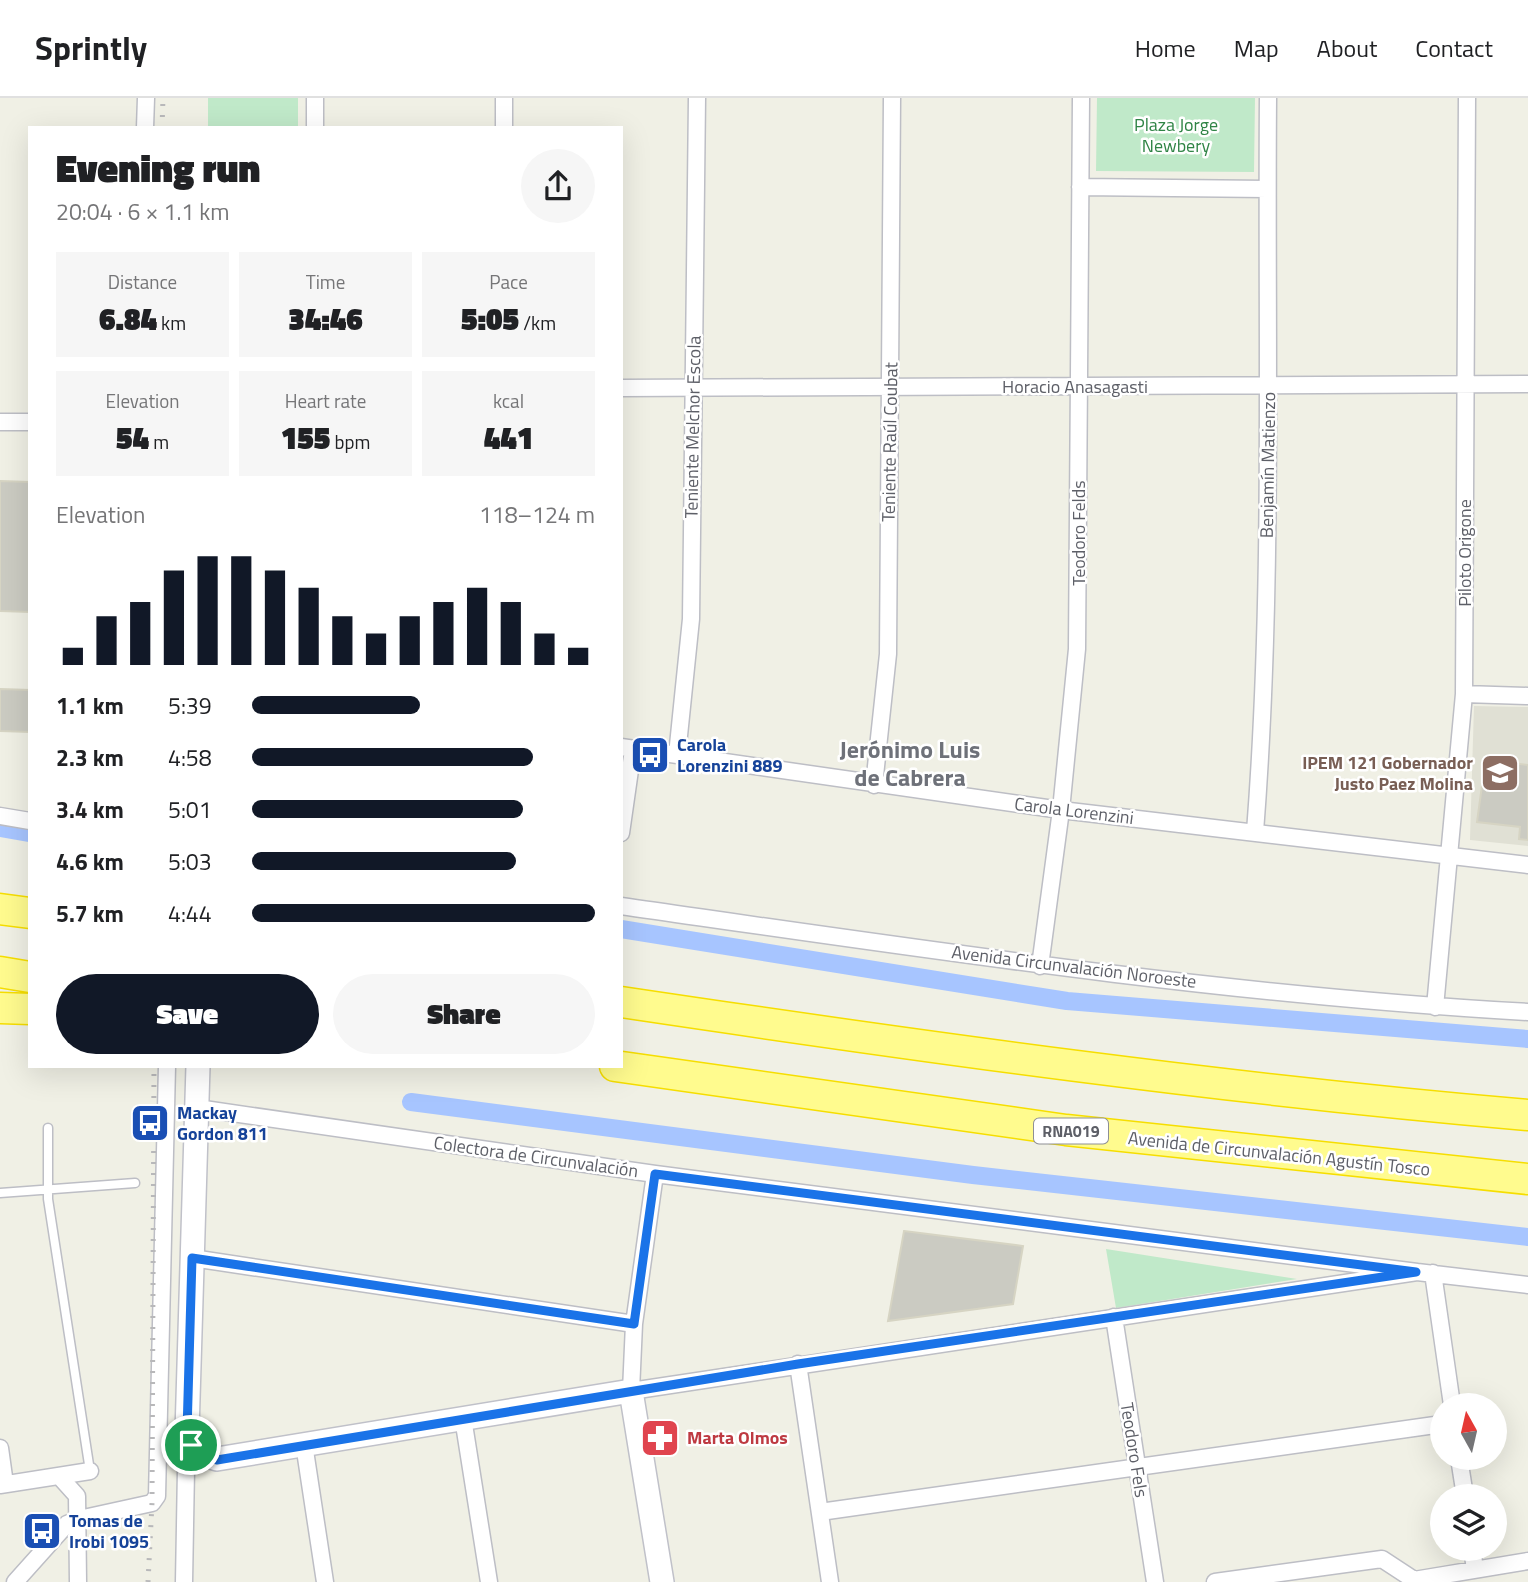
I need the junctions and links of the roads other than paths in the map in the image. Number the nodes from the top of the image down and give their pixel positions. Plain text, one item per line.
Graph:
1 (146, 98) edge
2 (315, 98) edge
3 (504, 98) edge
4 (696, 98) edge
5 (892, 98) edge
6 (1081, 98) edge
7 (1268, 98) edge
8 (1467, 98) edge
9 (145, 126) edge
10 (315, 126) edge
11 (504, 126) edge
12 (1080, 187) junction
13 (1267, 189) junction
14 (1467, 384) junction
15 (1528, 384) edge
16 (1269, 386) junction
17 (1078, 387) junction
18 (623, 388) edge
19 (694, 388) junction
20 (891, 388) junction
21 (0, 422) edge
22 (28, 422) edge
23 (1464, 694) junction
24 (1528, 696) edge
25 (627, 748) edge
26 (677, 755) junction
27 (874, 785) junction
28 (623, 805) edge
29 (1061, 810) junction
30 (0, 816) edge
31 (28, 821) edge
32 (1255, 832) junction
33 (1448, 858) junction
34 (1528, 865) edge
35 (623, 906) edge
36 (0, 909) edge
37 (28, 914) edge
38 (1040, 966) junction
39 (0, 972) edge
40 (28, 977) edge
41 (623, 1002) edge
42 (0, 1007) edge
43 (1435, 1007) junction
44 (28, 1009) edge
45 (1528, 1012) edge
46 (623, 1067) edge
47 (167, 1068) edge
48 (198, 1068) edge
49 (1329, 1097) junction
50 (1528, 1098) edge
51 (197, 1108) junction
52 (1528, 1115) edge
53 (48, 1128) dead end
54 (1422, 1170) junction
55 (655, 1174) junction
56 (1528, 1180) edge
57 (135, 1183) dead end
58 (48, 1188) junction
59 (0, 1193) edge
60 (1528, 1198) edge
61 (1304, 1256) junction
62 (192, 1258) junction
63 (1425, 1272) junction
64 (1528, 1285) edge
65 (1296, 1290) junction
66 (1114, 1317) junction
67 (634, 1324) junction
68 (798, 1364) junction
69 (631, 1391) junction
70 (1450, 1393) edge
71 (463, 1419) junction
72 (1430, 1426) edge
73 (304, 1444) junction
74 (0, 1448) edge
75 (189, 1456) junction
76 (158, 1467) junction
77 (1136, 1467) junction
78 (90, 1471) joint
79 (58, 1476) junction
80 (3, 1485) edge
81 (820, 1512) junction
82 (79, 1519) junction
83 (1474, 1561) edge
84 (1528, 1561) edge
85 (1475, 1569) junction
86 (15, 1582) edge
87 (78, 1582) edge
88 (184, 1582) edge
89 (325, 1582) edge
90 (489, 1582) edge
91 (662, 1582) edge
92 (830, 1582) edge
93 (1155, 1582) edge
94 (1215, 1582) edge

1 - 9 street
2 - 10 street
3 - 11 street
4 - 19 street, Teniente Melchor Escola
5 - 20 street, Teniente Raúl Coubat
6 - 12 street, Teodoro Felds
7 - 13 street, Benjamín Matienzo
8 - 14 street, Piloto Origone
12 - 13 street
12 - 17 street, Teodoro Felds
13 - 16 street, Benjamín Matienzo
14 - 15 street, Horacio Anasagasti
14 - 16 street, Horacio Anasagasti
14 - 23 street, Piloto Origone
16 - 17 street, Horacio Anasagasti
16 - 32 street, Benjamín Matienzo
17 - 20 street, Horacio Anasagasti
17 - 29 street, Teodoro Felds
18 - 19 street, Horacio Anasagasti
19 - 20 street, Horacio Anasagasti
19 - 26 street, Teniente Melchor Escola
20 - 27 street, Teniente Raúl Coubat
21 - 22 street
23 - 24 street
23 - 33 street, Piloto Origone
25 - 26 street, Carola Lorenzini
25 - 28 street
26 - 27 street, Carola Lorenzini
27 - 29 street, Carola Lorenzini
29 - 32 street, Carola Lorenzini
29 - 38 street, Teodoro Felds
30 - 31 street
32 - 33 street, Carola Lorenzini
33 - 34 street, Carola Lorenzini
33 - 43 street, Piloto Origone
35 - 38 street, Avenida Circunvalación Noroeste
36 - 37 highway
38 - 43 street, Avenida Circunvalación Noroeste
39 - 40 highway
41 - 49 highway
42 - 44 highway
43 - 45 street, Avenida Circunvalación Noroeste
46 - 54 highway, Avenida de Circunvalación Agustín Tosco / RNA019
47 - 76 street
48 - 51 main road
49 - 50 highway
49 - 52 highway
51 - 55 street, Colectora de Circunvalación
51 - 62 main road
53 - 58 lane
54 - 56 highway, Avenida de Circunvalación Agustín Tosco / RNA019
54 - 60 highway
55 - 61 street, Colectora de Circunvalación
55 - 67 street
57 - 58 lane
58 - 59 lane
58 - 78 lane
61 - 63 street, Colectora de Circunvalación
61 - 65 street
62 - 67 street
62 - 75 main road
63 - 64 street
63 - 65 street
63 - 70 street
65 - 66 street
66 - 68 street
66 - 77 street, Teodoro Fels
67 - 69 street
68 - 69 street
68 - 81 street
69 - 71 main road
69 - 91 main road
71 - 73 main road
71 - 90 street
72 - 77 street
73 - 75 main road
73 - 89 street
74 - 80 street
75 - 76 street
75 - 88 street
76 - 82 street
77 - 81 street
77 - 93 street, Teodoro Fels
78 - 79 street
79 - 80 street
79 - 82 street
81 - 92 street
82 - 86 street
82 - 87 street
83 - 85 street
84 - 85 street
85 - 94 street

